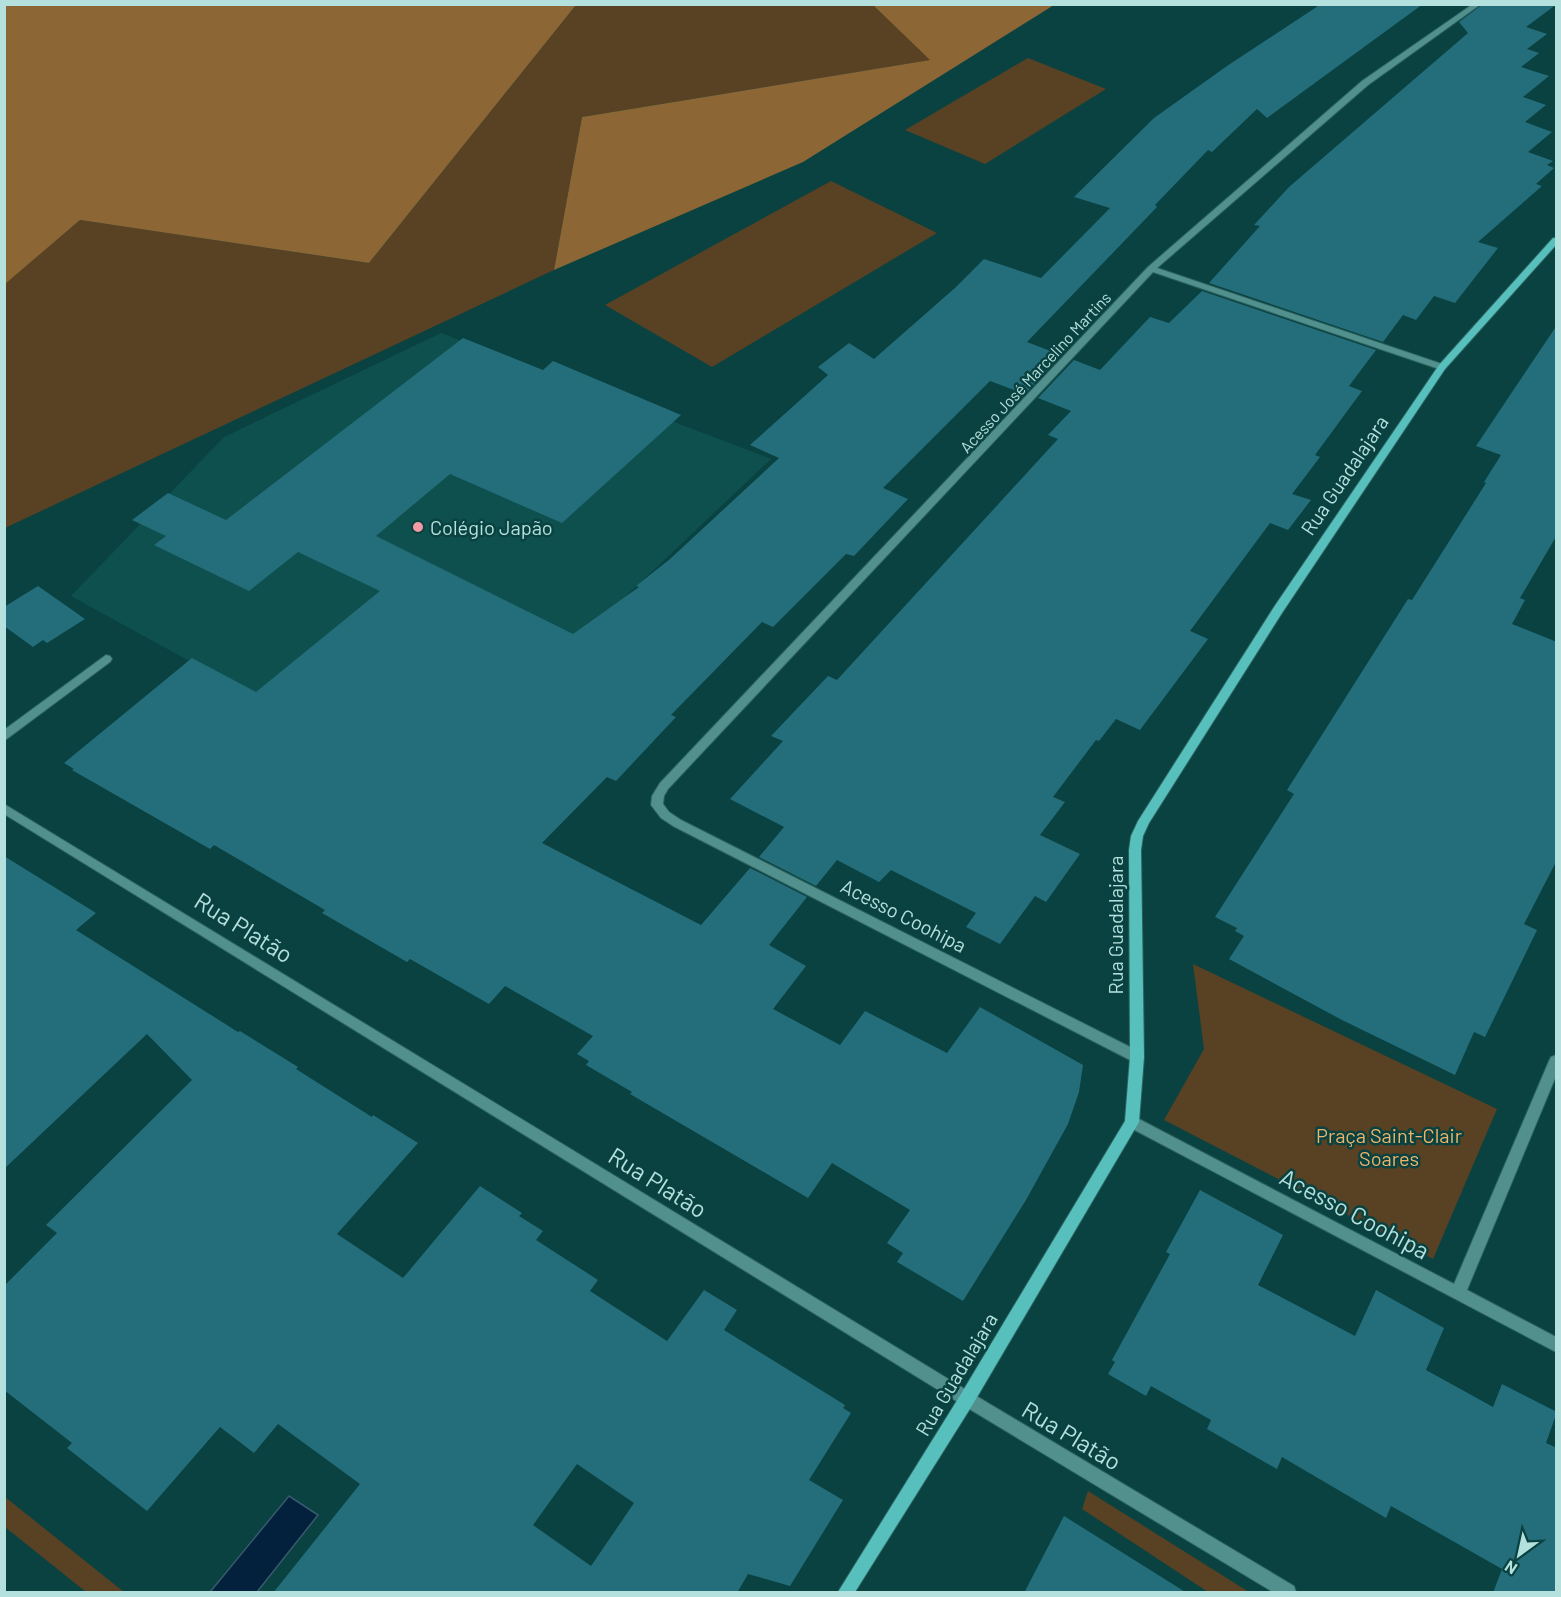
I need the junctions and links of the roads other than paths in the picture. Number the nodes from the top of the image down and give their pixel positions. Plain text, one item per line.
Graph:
1 (1478, 4) edge
2 (1557, 240) edge
3 (1151, 269) junction
4 (1442, 368) junction
5 (106, 659) dead end
6 (4, 737) edge
7 (657, 805) joint
8 (4, 808) edge
9 (1137, 1057) junction
10 (1557, 1061) edge
11 (1132, 1122) junction
12 (1458, 1293) junction
13 (1557, 1345) edge
14 (967, 1399) junction
15 (846, 1593) edge
16 (1288, 1593) edge

1 - 3 street, Acesso José Marcelino Martins
2 - 4 main road, Rua Guadalajara
3 - 4 street
3 - 7 street, Acesso José Marcelino Martins
4 - 9 main road, Rua Guadalajara
5 - 6 street
7 - 9 street, Acesso Coohipa
8 - 14 street, Rua Platão
9 - 11 main road, Rua Guadalajara
10 - 12 street
11 - 12 street, Acesso Coohipa
11 - 14 main road, Rua Guadalajara
12 - 13 street, Acesso Coohipa
14 - 15 main road, Rua Guadalajara
14 - 16 street, Rua Platão

